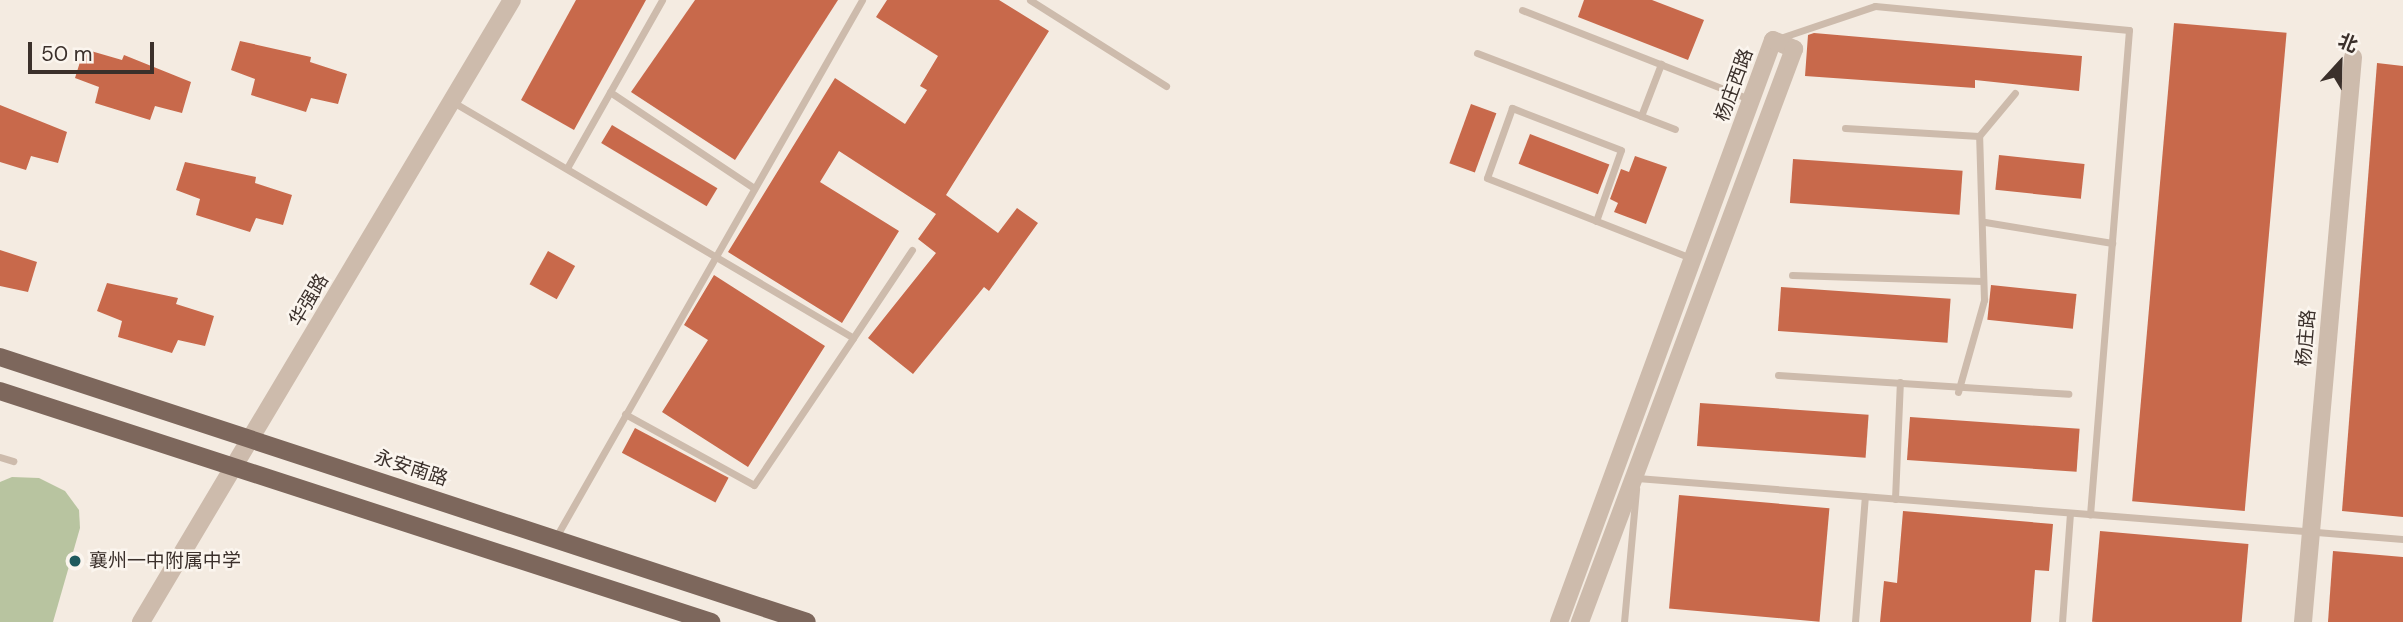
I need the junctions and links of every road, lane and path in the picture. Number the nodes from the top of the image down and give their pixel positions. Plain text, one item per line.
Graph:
1 (512, 0) edge
2 (662, 0) edge
3 (862, 0) edge
4 (1030, 0) edge
5 (1522, 10) dead end
6 (1773, 40) junction
7 (1477, 53) dead end
8 (2353, 58) dead end
9 (1661, 64) junction
10 (1166, 86) dead end
11 (610, 92) junction
12 (2015, 93) dead end
13 (1751, 100) junction
14 (452, 101) junction
15 (1642, 116) junction
16 (1845, 128) dead end
17 (1675, 129) dead end
18 (1979, 136) junction
19 (567, 168) junction
20 (754, 188) junction
21 (1596, 221) junction
22 (1986, 222) junction
23 (2112, 243) junction
24 (912, 250) dead end
25 (716, 255) junction
26 (1692, 258) junction
27 (1791, 275) dead end
28 (1983, 281) junction
29 (853, 338) junction
30 (0, 357) edge
31 (1778, 375) dead end
32 (1899, 382) junction
33 (0, 391) edge
34 (1958, 391) junction
35 (2068, 394) dead end
36 (625, 414) junction
37 (252, 438) junction
38 (0, 457) edge
39 (13, 461) dead end
40 (234, 466) junction
41 (1637, 469) junction
42 (1865, 496) junction
43 (1895, 499) junction
44 (2070, 513) junction
45 (2090, 514) junction
46 (2310, 531) junction
47 (555, 538) junction
48 (2403, 539) edge
49 (141, 622) edge
50 (711, 622) edge
51 (807, 622) edge
52 (1559, 622) edge
53 (1580, 622) edge
54 (1625, 622) edge
55 (1855, 622) edge
56 (2062, 622) edge
57 (2303, 622) edge

1 - 14 street, 华强路
2 - 11 lane
3 - 20 lane
4 - 10 lane
5 - 9 lane
6 - 13 street, 杨庄西路
6 - 23 lane
6 - 41 street, 杨庄西路
7 - 15 lane
8 - 46 street, 杨庄路
9 - 13 lane
9 - 15 lane
11 - 19 lane
11 - 20 lane
12 - 18 lane
13 - 26 street, 杨庄西路
14 - 19 lane
14 - 37 street, 华强路
15 - 17 lane
16 - 18 lane
18 - 22 lane
19 - 25 lane
20 - 25 lane
21 - 21 lane
21 - 26 lane
22 - 23 lane
22 - 28 lane
23 - 45 lane
24 - 29 lane
25 - 29 lane
25 - 36 lane
26 - 52 street, 杨庄西路
27 - 28 lane
28 - 34 lane
29 - 36 lane
30 - 37 main road, 永安南路
31 - 32 lane
32 - 34 lane
32 - 43 lane
33 - 40 main road
34 - 35 lane
36 - 47 lane
37 - 40 street, 华强路
37 - 47 main road, 永安南路
38 - 39 lane
40 - 49 street, 华强路
40 - 50 main road
41 - 42 lane
41 - 53 street, 杨庄西路
41 - 54 lane
42 - 43 lane
42 - 55 lane
43 - 44 lane
44 - 45 lane
44 - 56 lane
45 - 46 lane
46 - 48 lane
46 - 57 street, 杨庄路
47 - 51 main road, 永安南路

